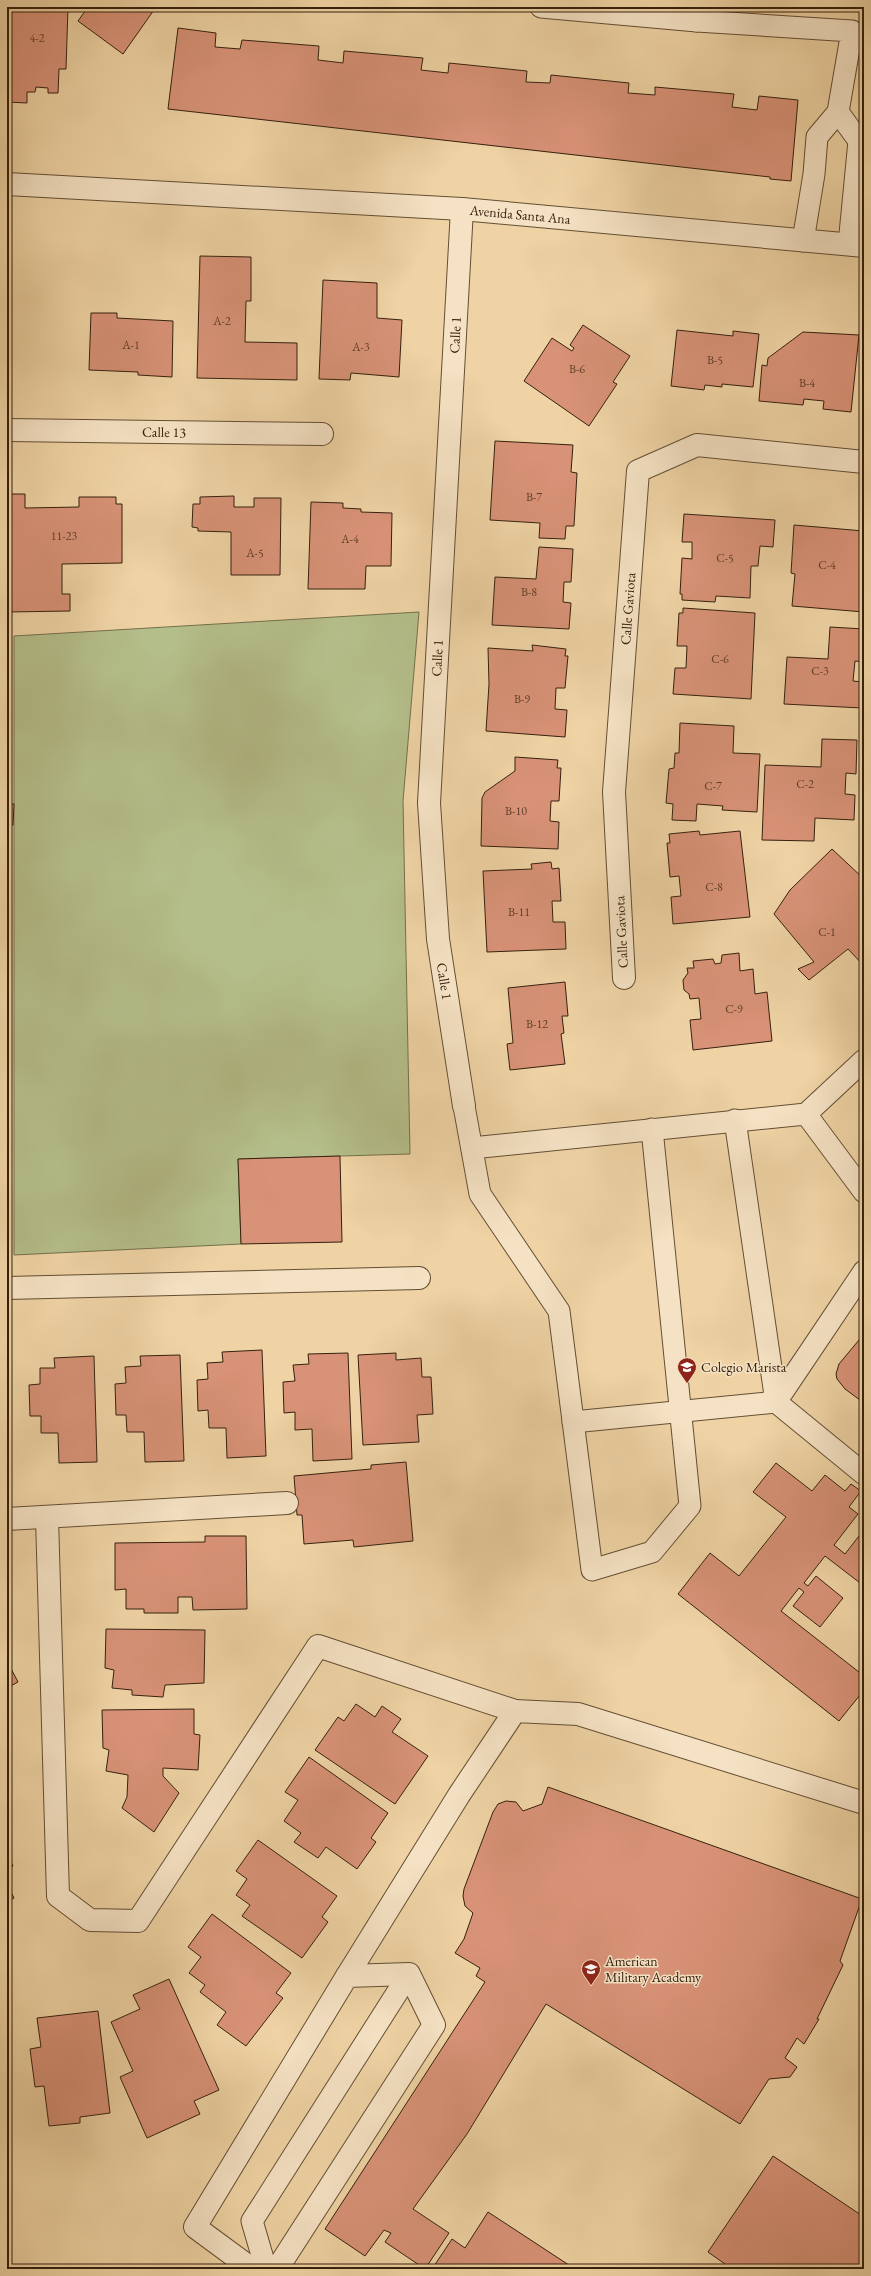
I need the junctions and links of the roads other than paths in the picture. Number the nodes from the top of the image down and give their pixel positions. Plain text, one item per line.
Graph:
1 (541, 7) edge
2 (698, 14) edge
3 (838, 112) junction
4 (7, 184) edge
5 (462, 209) junction
6 (803, 241) junction
7 (856, 245) edge
8 (7, 430) edge
9 (322, 434) dead end
10 (864, 462) edge
11 (624, 978) dead end
12 (864, 1060) edge
13 (464, 1106) joint
14 (806, 1114) junction
15 (735, 1120) junction
16 (652, 1129) junction
17 (472, 1148) junction
18 (864, 1192) edge
19 (864, 1271) edge
20 (419, 1278) dead end
21 (7, 1288) edge
22 (776, 1402) junction
23 (680, 1412) junction
24 (573, 1422) junction
25 (864, 1474) edge
26 (287, 1503) dead end
27 (47, 1518) junction
28 (7, 1519) edge
29 (515, 1711) junction
30 (864, 1803) edge
31 (409, 1974) junction
32 (347, 1976) junction
33 (252, 2269) edge
34 (266, 2269) edge
35 (277, 2269) edge

1 - 2 lane
2 - 3 lane
3 - 6 lane
3 - 7 lane
4 - 5 street, Avenida Santa Ana
5 - 6 street, Avenida Santa Ana
5 - 13 street, Calle 1
6 - 7 street, Avenida Santa Ana
8 - 9 street, Calle 13
10 - 11 street, Calle Gaviota
12 - 14 lane
13 - 17 lane
14 - 15 lane
14 - 18 lane
15 - 16 lane
15 - 22 lane
16 - 17 lane
16 - 23 lane
17 - 24 lane
19 - 22 lane
20 - 21 street
22 - 23 lane
22 - 25 lane
23 - 24 lane
23 - 24 lane
26 - 27 street
27 - 28 street
27 - 29 street
29 - 30 street
29 - 32 street
31 - 32 street
31 - 34 lane
31 - 35 street
32 - 33 street

